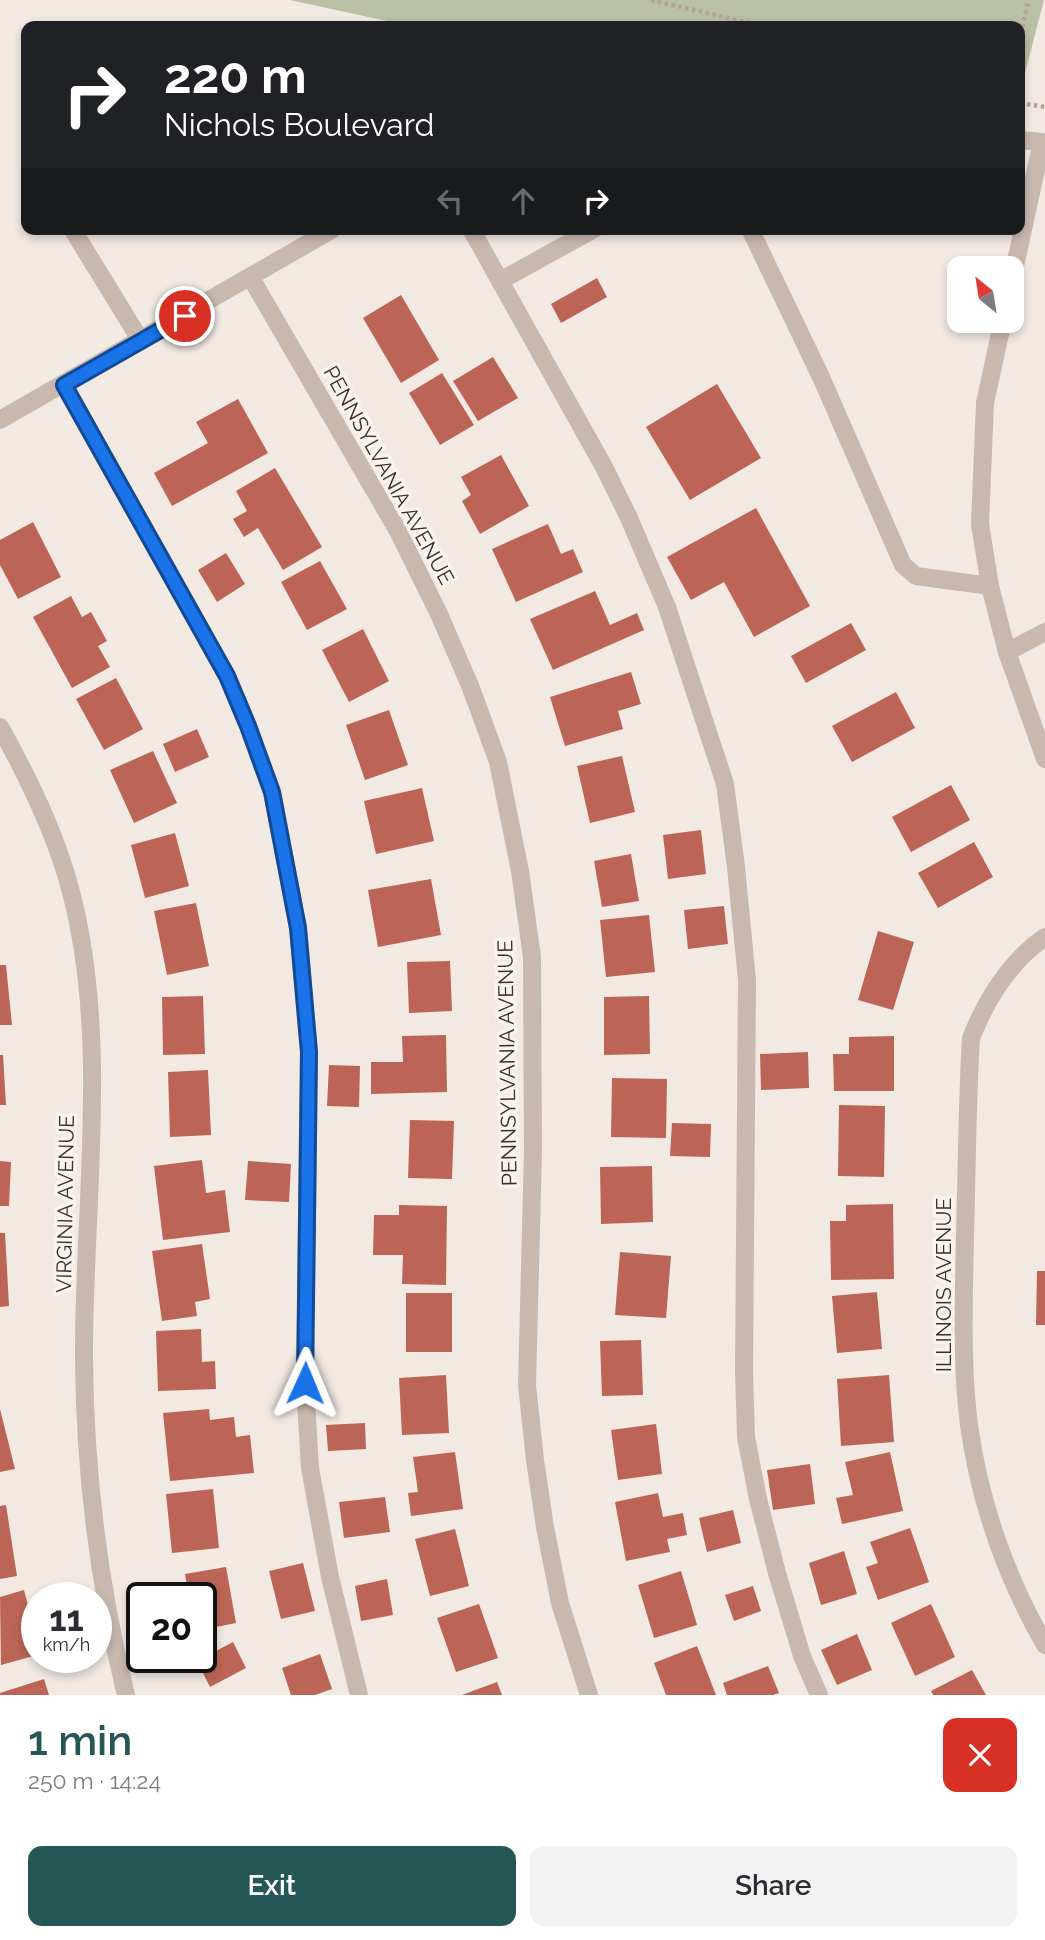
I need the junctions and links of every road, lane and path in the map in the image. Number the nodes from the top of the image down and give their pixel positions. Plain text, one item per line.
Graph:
1 (651, 0) edge
2 (1029, 0) edge
3 (741, 21) edge
4 (1023, 21) edge
5 (1025, 104) edge
6 (1045, 107) edge
7 (1043, 136) edge
8 (1025, 139) edge
9 (1025, 220) edge
10 (76, 235) edge
11 (323, 235) edge
12 (474, 235) edge
13 (583, 235) edge
14 (753, 235) edge
15 (1022, 235) edge
16 (1017, 256) edge
17 (251, 278) junction
18 (500, 281) junction
19 (1000, 333) edge
20 (141, 341) junction
21 (64, 385) junction
22 (0, 420) edge
23 (990, 586) junction
24 (1045, 632) edge
25 (1007, 652) junction
26 (0, 727) edge
27 (1045, 759) edge
28 (1045, 937) edge
29 (1045, 1645) edge
30 (126, 1695) edge
31 (359, 1695) edge
32 (589, 1695) edge
33 (818, 1695) edge

1 - 3 path
2 - 4 path
5 - 6 path
7 - 8 street
7 - 9 street
10 - 20 street
11 - 17 street
12 - 18 street
13 - 18 street
14 - 23 street
15 - 16 street
17 - 20 street
17 - 32 street, PENNSYLVANIA AVENUE
18 - 33 street
19 - 23 street
20 - 21 street
21 - 22 street
21 - 31 street
23 - 25 street
24 - 25 street
25 - 27 street
26 - 30 street, VIRGINIA AVENUE
28 - 29 street, ILLINOIS AVENUE

